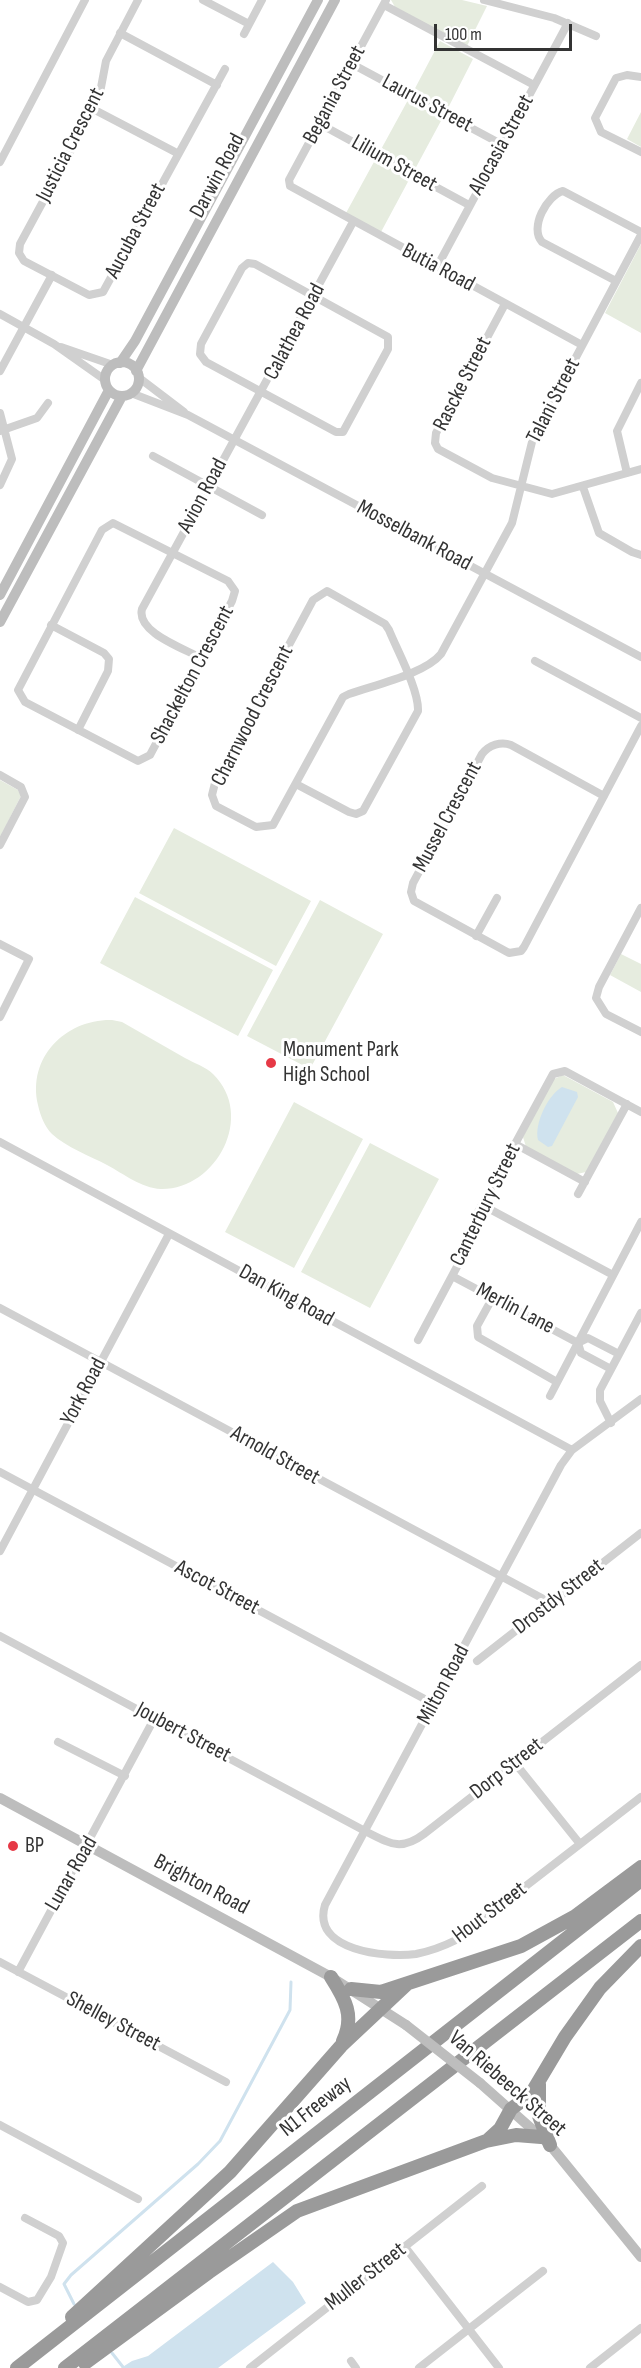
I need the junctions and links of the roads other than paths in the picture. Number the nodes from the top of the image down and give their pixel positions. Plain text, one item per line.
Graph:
1 (85, 0) edge
2 (138, 0) edge
3 (203, 0) edge
4 (262, 0) edge
5 (318, 0) edge
6 (335, 0) edge
7 (484, 0) edge
8 (385, 2) edge
9 (568, 23) junction
10 (249, 24) junction
11 (120, 33) junction
12 (244, 34) dead end
13 (596, 36) dead end
14 (352, 64) junction
15 (225, 69) dead end
16 (641, 77) edge
17 (217, 85) junction
18 (534, 85) junction
19 (93, 108) junction
20 (320, 124) junction
21 (501, 144) junction
22 (641, 152) edge
23 (177, 153) junction
24 (0, 162) edge
25 (294, 190) joint
26 (469, 205) junction
27 (354, 222) junction
28 (641, 233) edge
29 (436, 267) junction
30 (52, 275) junction
31 (616, 281) junction
32 (314, 296) junction
33 (505, 304) junction
34 (0, 314) edge
35 (23, 327) junction
36 (54, 344) junction
37 (582, 345) junction
38 (116, 364) junction
39 (0, 371) edge
40 (137, 374) junction
41 (641, 382) edge
42 (107, 385) junction
43 (262, 393) junction
44 (127, 394) junction
45 (48, 404) dead end
46 (0, 413) edge
47 (188, 415) junction
48 (3, 430) edge
49 (233, 439) junction
50 (153, 456) dead end
51 (641, 469) edge
52 (627, 473) junction
53 (0, 485) edge
54 (208, 487) junction
55 (520, 487) junction
56 (583, 487) junction
57 (262, 515) dead end
58 (173, 552) junction
59 (641, 555) edge
60 (485, 574) junction
61 (0, 595) edge
62 (0, 622) edge
63 (51, 625) junction
64 (641, 657) edge
65 (201, 658) junction
66 (534, 661) dead end
67 (406, 673) junction
68 (641, 718) edge
69 (641, 726) edge
70 (78, 730) junction
71 (0, 776) edge
72 (296, 784) junction
73 (604, 796) junction
74 (0, 845) edge
75 (496, 898) dead end
76 (641, 908) edge
77 (476, 936) junction
78 (0, 944) edge
79 (0, 1017) edge
80 (641, 1032) edge
81 (627, 1104) junction
82 (641, 1112) edge
83 (0, 1142) edge
84 (515, 1144) junction
85 (585, 1182) junction
86 (579, 1194) dead end
87 (482, 1205) junction
88 (641, 1222) edge
89 (169, 1234) junction
90 (613, 1275) junction
91 (452, 1276) junction
92 (493, 1297) junction
93 (0, 1308) edge
94 (641, 1313) edge
95 (418, 1340) dead end
96 (578, 1343) junction
97 (619, 1354) junction
98 (100, 1362) junction
99 (611, 1369) junction
100 (557, 1382) junction
101 (549, 1396) dead end
102 (641, 1400) edge
103 (611, 1423) junction
104 (572, 1450) junction
105 (0, 1472) edge
106 (32, 1489) junction
107 (641, 1533) edge
108 (0, 1551) edge
109 (501, 1576) junction
110 (551, 1604) junction
111 (0, 1635) edge
112 (477, 1661) dead end
113 (641, 1665) edge
114 (434, 1704) junction
115 (154, 1719) junction
116 (58, 1742) dead end
117 (515, 1763) junction
118 (125, 1776) junction
119 (641, 1797) edge
120 (0, 1798) edge
121 (365, 1831) junction
122 (580, 1844) junction
123 (87, 1846) junction
124 (641, 1867) edge
125 (641, 1880) edge
126 (641, 1921) edge
127 (323, 1923) joint
128 (641, 1946) edge
129 (0, 1962) edge
130 (18, 1971) junction
131 (331, 1977) junction
132 (406, 1985) junction
133 (351, 1989) junction
134 (382, 2008) junction
135 (341, 2046) junction
136 (226, 2082) dead end
137 (539, 2084) junction
138 (511, 2109) junction
139 (0, 2125) edge
140 (486, 2141) junction
141 (545, 2141) junction
142 (482, 2186) dead end
143 (138, 2199) dead end
144 (25, 2218) dead end
145 (405, 2247) junction
146 (641, 2257) edge
147 (543, 2271) dead end
148 (0, 2287) edge
149 (641, 2328) edge
150 (469, 2329) junction
151 (61, 2334) junction
152 (351, 2361) dead end
153 (253, 2367) edge
154 (17, 2368) edge
155 (65, 2368) edge
156 (78, 2368) edge
157 (356, 2368) edge
158 (419, 2368) edge
159 (499, 2368) edge
160 (590, 2368) edge

1 - 24 street
2 - 11 street, Justicia Crescent
3 - 10 street
4 - 10 street
5 - 38 street, Darwin Road
6 - 40 street, Darwin Road
7 - 9 street
8 - 14 street, Begania Street
8 - 18 street
9 - 13 street
9 - 18 street, Alocasia Street
10 - 12 street
11 - 17 street
11 - 19 street, Justicia Crescent
14 - 20 street, Begania Street
14 - 21 street, Laurus Street
15 - 17 street, Aucuba Street
16 - 22 street
17 - 23 street, Aucuba Street
18 - 21 street, Alocasia Street
19 - 23 street
19 - 30 street, Justicia Crescent
20 - 25 street, Begania Street
20 - 26 street, Lilium Street
21 - 26 street, Alocasia Street
23 - 30 street, Aucuba Street
25 - 27 street, Butia Road
26 - 29 street, Alocasia Street
27 - 29 street, Butia Road
27 - 32 street, Calathea Road
28 - 31 street, Talani Street
28 - 31 street
29 - 33 street, Butia Road
30 - 35 street
31 - 37 street, Talani Street
32 - 43 street, Calathea Road
32 - 43 street
32 - 43 street
33 - 37 street, Butia Road
33 - 55 street, Rascke Street
34 - 35 street
35 - 36 street
35 - 39 street
36 - 38 street
36 - 42 street
37 - 55 street, Talani Street
38 - 40 street
38 - 42 street
40 - 44 street
40 - 47 street, Mosselbank Road
41 - 52 street
42 - 44 street
42 - 61 street
43 - 49 street, Calathea Road
44 - 47 street, Mosselbank Road
44 - 62 street
45 - 48 street
46 - 48 street
47 - 49 street, Mosselbank Road
48 - 53 street
49 - 54 street, Avion Road
49 - 60 street, Mosselbank Road
50 - 54 street
51 - 52 street
52 - 56 street
54 - 57 street
54 - 58 street, Avion Road
55 - 56 street
55 - 60 street, Talani Street
56 - 59 street
58 - 63 street, Shackelton Crescent
58 - 65 street, Avion Road
58 - 65 street, Shackelton Crescent
60 - 64 street, Mosselbank Road
60 - 67 street, Talani Street
63 - 70 street
63 - 70 street, Shackelton Crescent
65 - 70 street, Shackelton Crescent
66 - 68 street
67 - 72 street, Charnwood Crescent
67 - 72 street
67 - 72 street, Charnwood Crescent
69 - 73 street, Mussel Crescent
71 - 74 street
73 - 77 street, Mussel Crescent
73 - 77 street, Mussel Crescent
75 - 77 street
76 - 80 street
78 - 79 street
81 - 82 street
81 - 84 street, Canterbury Street
81 - 85 street
83 - 89 street, Dan King Road
84 - 85 street
84 - 87 street, Canterbury Street
85 - 86 street
87 - 90 street
87 - 91 street, Canterbury Street
88 - 90 street
89 - 98 street, York Road
89 - 104 street, Dan King Road
90 - 96 street
91 - 92 street, Merlin Lane
91 - 95 street, Canterbury Street
92 - 96 street, Merlin Lane
92 - 100 street
93 - 98 street, Arnold Street
94 - 97 street
96 - 97 street, Merlin Lane
96 - 99 street, Merlin Lane
96 - 100 street
97 - 99 street
98 - 106 street, York Road
98 - 109 street, Arnold Street
99 - 103 street
100 - 101 street
102 - 103 street
103 - 104 street
104 - 109 street, Milton Road
105 - 106 street, Ascot Street
106 - 108 street, York Road
106 - 114 street, Ascot Street
107 - 110 street, Drostdy Street
109 - 110 street, Arnold Street
109 - 114 street, Milton Road
110 - 112 street, Drostdy Street
111 - 115 street, Joubert Street
113 - 117 street, Dorp Street
114 - 121 street, Milton Road
115 - 118 street, Lunar Road
115 - 121 street, Joubert Street
116 - 118 street
117 - 121 street, Dorp Street
117 - 122 street
118 - 123 street, Lunar Road
119 - 122 street, Hout Street
120 - 123 street, Brighton Road
121 - 127 street, Milton Road
122 - 127 street, Hout Street
123 - 130 street, Lunar Road
123 - 131 street, Brighton Road
124 - 132 highway
125 - 151 highway, N1 Freeway
126 - 155 highway
128 - 137 highway
129 - 130 street, Shelley Street
130 - 136 street, Shelley Street
131 - 133 street, Brighton Road
131 - 135 highway
132 - 133 highway
132 - 134 highway
133 - 134 street, Brighton Road
134 - 135 highway
134 - 138 street, Van Riebeeck Street, bridge
135 - 151 highway
137 - 138 highway
137 - 141 highway
138 - 140 highway
138 - 141 street, Van Riebeeck Street
139 - 143 street
140 - 141 highway
140 - 156 highway
141 - 146 street, Van Riebeeck Street
142 - 145 street, Muller Street
144 - 148 street
145 - 150 street
145 - 153 street, Muller Street
147 - 150 street
149 - 160 street
150 - 158 street
150 - 159 street
151 - 154 highway, N1 Freeway
152 - 157 street

